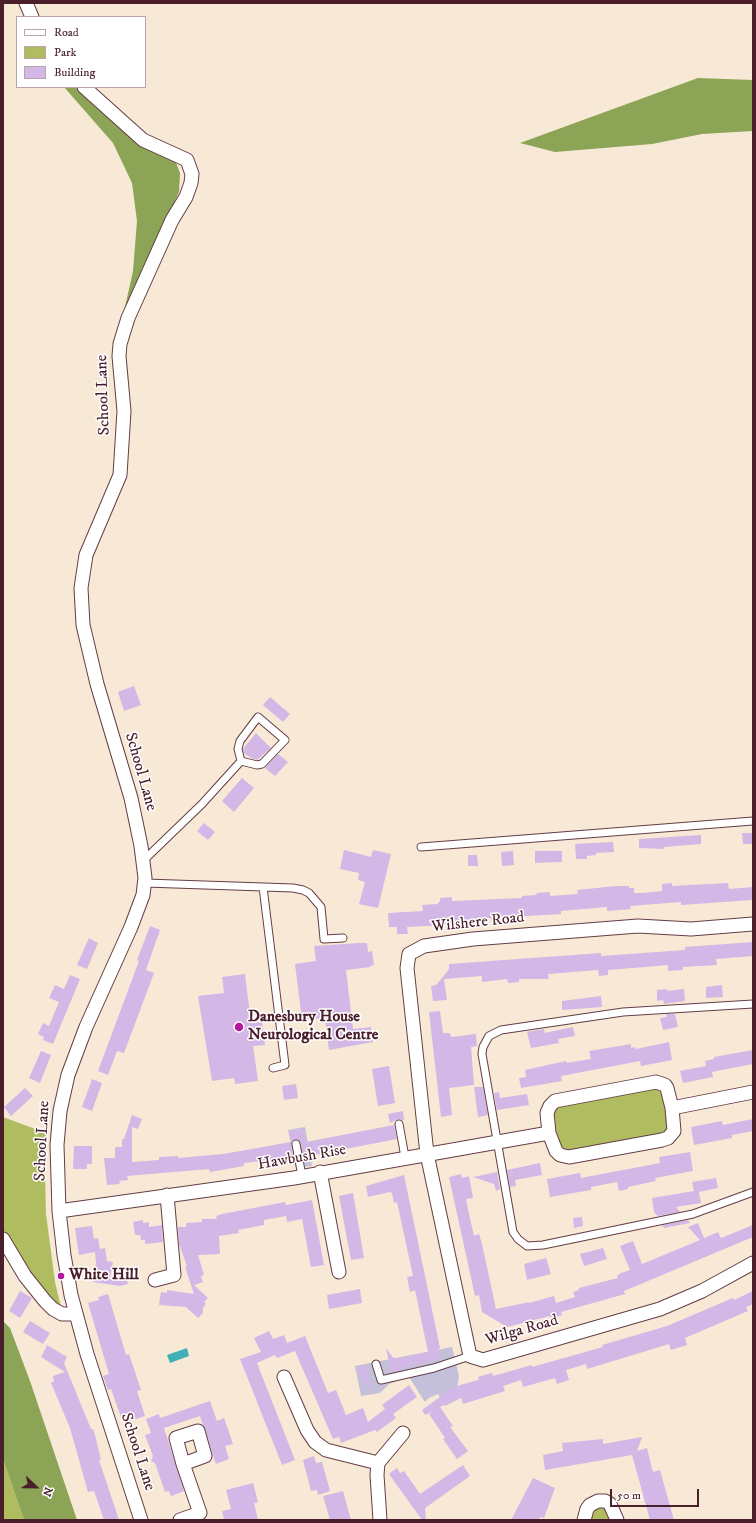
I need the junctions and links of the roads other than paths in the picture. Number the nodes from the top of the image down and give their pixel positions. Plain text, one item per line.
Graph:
1 (26, 3) edge
2 (32, 16) edge
3 (85, 88) edge
4 (241, 761) junction
5 (753, 821) edge
6 (421, 847) dead end
7 (144, 860) junction
8 (145, 883) junction
9 (263, 887) junction
10 (753, 924) edge
11 (343, 938) dead end
12 (753, 1004) edge
13 (273, 1068) dead end
14 (753, 1092) edge
15 (672, 1108) junction
16 (399, 1124) dead end
17 (549, 1133) junction
18 (497, 1142) junction
19 (296, 1144) dead end
20 (427, 1154) junction
21 (405, 1157) junction
22 (320, 1172) junction
23 (302, 1176) junction
24 (753, 1192) edge
25 (167, 1195) junction
26 (59, 1211) junction
27 (3, 1239) edge
28 (753, 1263) edge
29 (339, 1272) dead end
30 (155, 1280) dead end
31 (76, 1314) junction
32 (470, 1356) junction
33 (376, 1364) dead end
34 (284, 1377) dead end
35 (403, 1433) dead end
36 (378, 1463) junction
37 (183, 1464) dead end
38 (141, 1520) edge
39 (180, 1520) edge
40 (380, 1520) edge
41 (584, 1520) edge
42 (617, 1520) edge

1 - 2 street
3 - 7 street, School Lane
4 - 4 lane
4 - 7 lane
5 - 6 lane
7 - 8 street, School Lane
8 - 9 lane
8 - 26 street, School Lane
9 - 11 lane
9 - 13 lane
10 - 20 street, Wilshere Road
12 - 18 lane
14 - 15 street
15 - 17 street
15 - 17 street
16 - 21 lane
17 - 18 street, Hawbush Rise
18 - 20 street, Hawbush Rise
18 - 24 lane
19 - 23 lane
20 - 21 street, Hawbush Rise
20 - 32 street, Wilga Road
21 - 22 street, Hawbush Rise
22 - 23 street, Hawbush Rise
22 - 29 street
23 - 25 street, Hawbush Rise
25 - 26 street, Hawbush Rise
25 - 30 street
26 - 31 street, School Lane
27 - 31 street
28 - 32 street, Wilga Road
31 - 38 street, School Lane
32 - 33 lane
34 - 36 street
35 - 36 street
36 - 40 street
37 - 39 street
41 - 42 street

